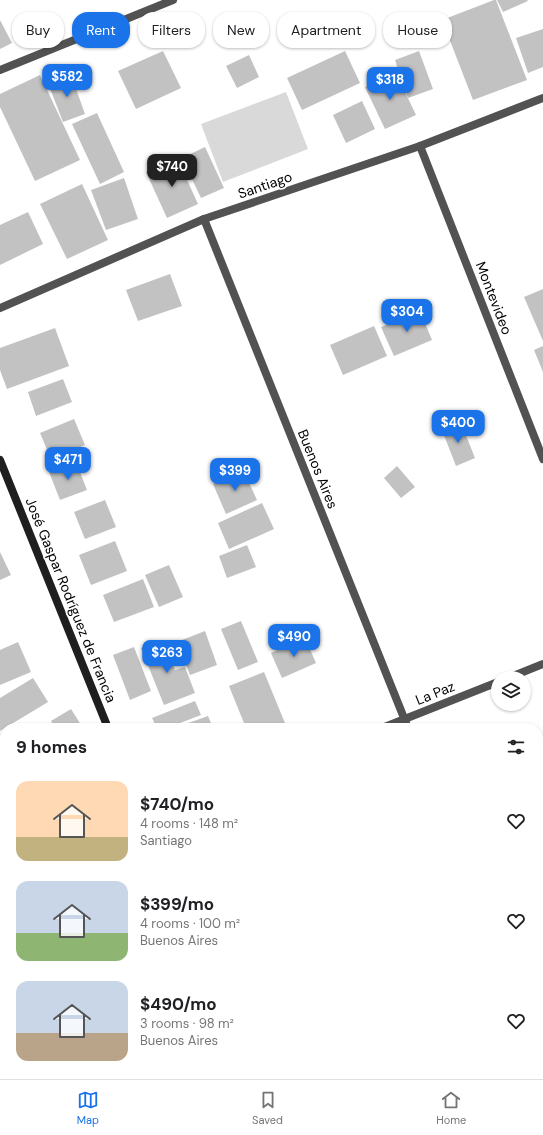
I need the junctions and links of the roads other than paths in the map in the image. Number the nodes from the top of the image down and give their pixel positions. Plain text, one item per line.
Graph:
1 (172, 0) edge
2 (0, 70) edge
3 (543, 98) edge
4 (420, 146) junction
5 (204, 219) junction
6 (0, 308) edge
7 (543, 459) edge
8 (0, 460) edge
9 (543, 664) edge
10 (526, 671) edge
11 (491, 685) edge
12 (404, 719) junction
13 (106, 723) edge
14 (394, 723) edge
15 (406, 723) edge

1 - 2 street
3 - 4 street, Santiago
4 - 5 street, Santiago
4 - 7 street, Montevideo
5 - 6 street, Santiago
5 - 12 street, Buenos Aires
8 - 13 street, José Gaspar Rodríguez de Francia
9 - 10 street
11 - 12 street, La Paz
12 - 14 street, La Paz
12 - 15 street, Buenos Aires

